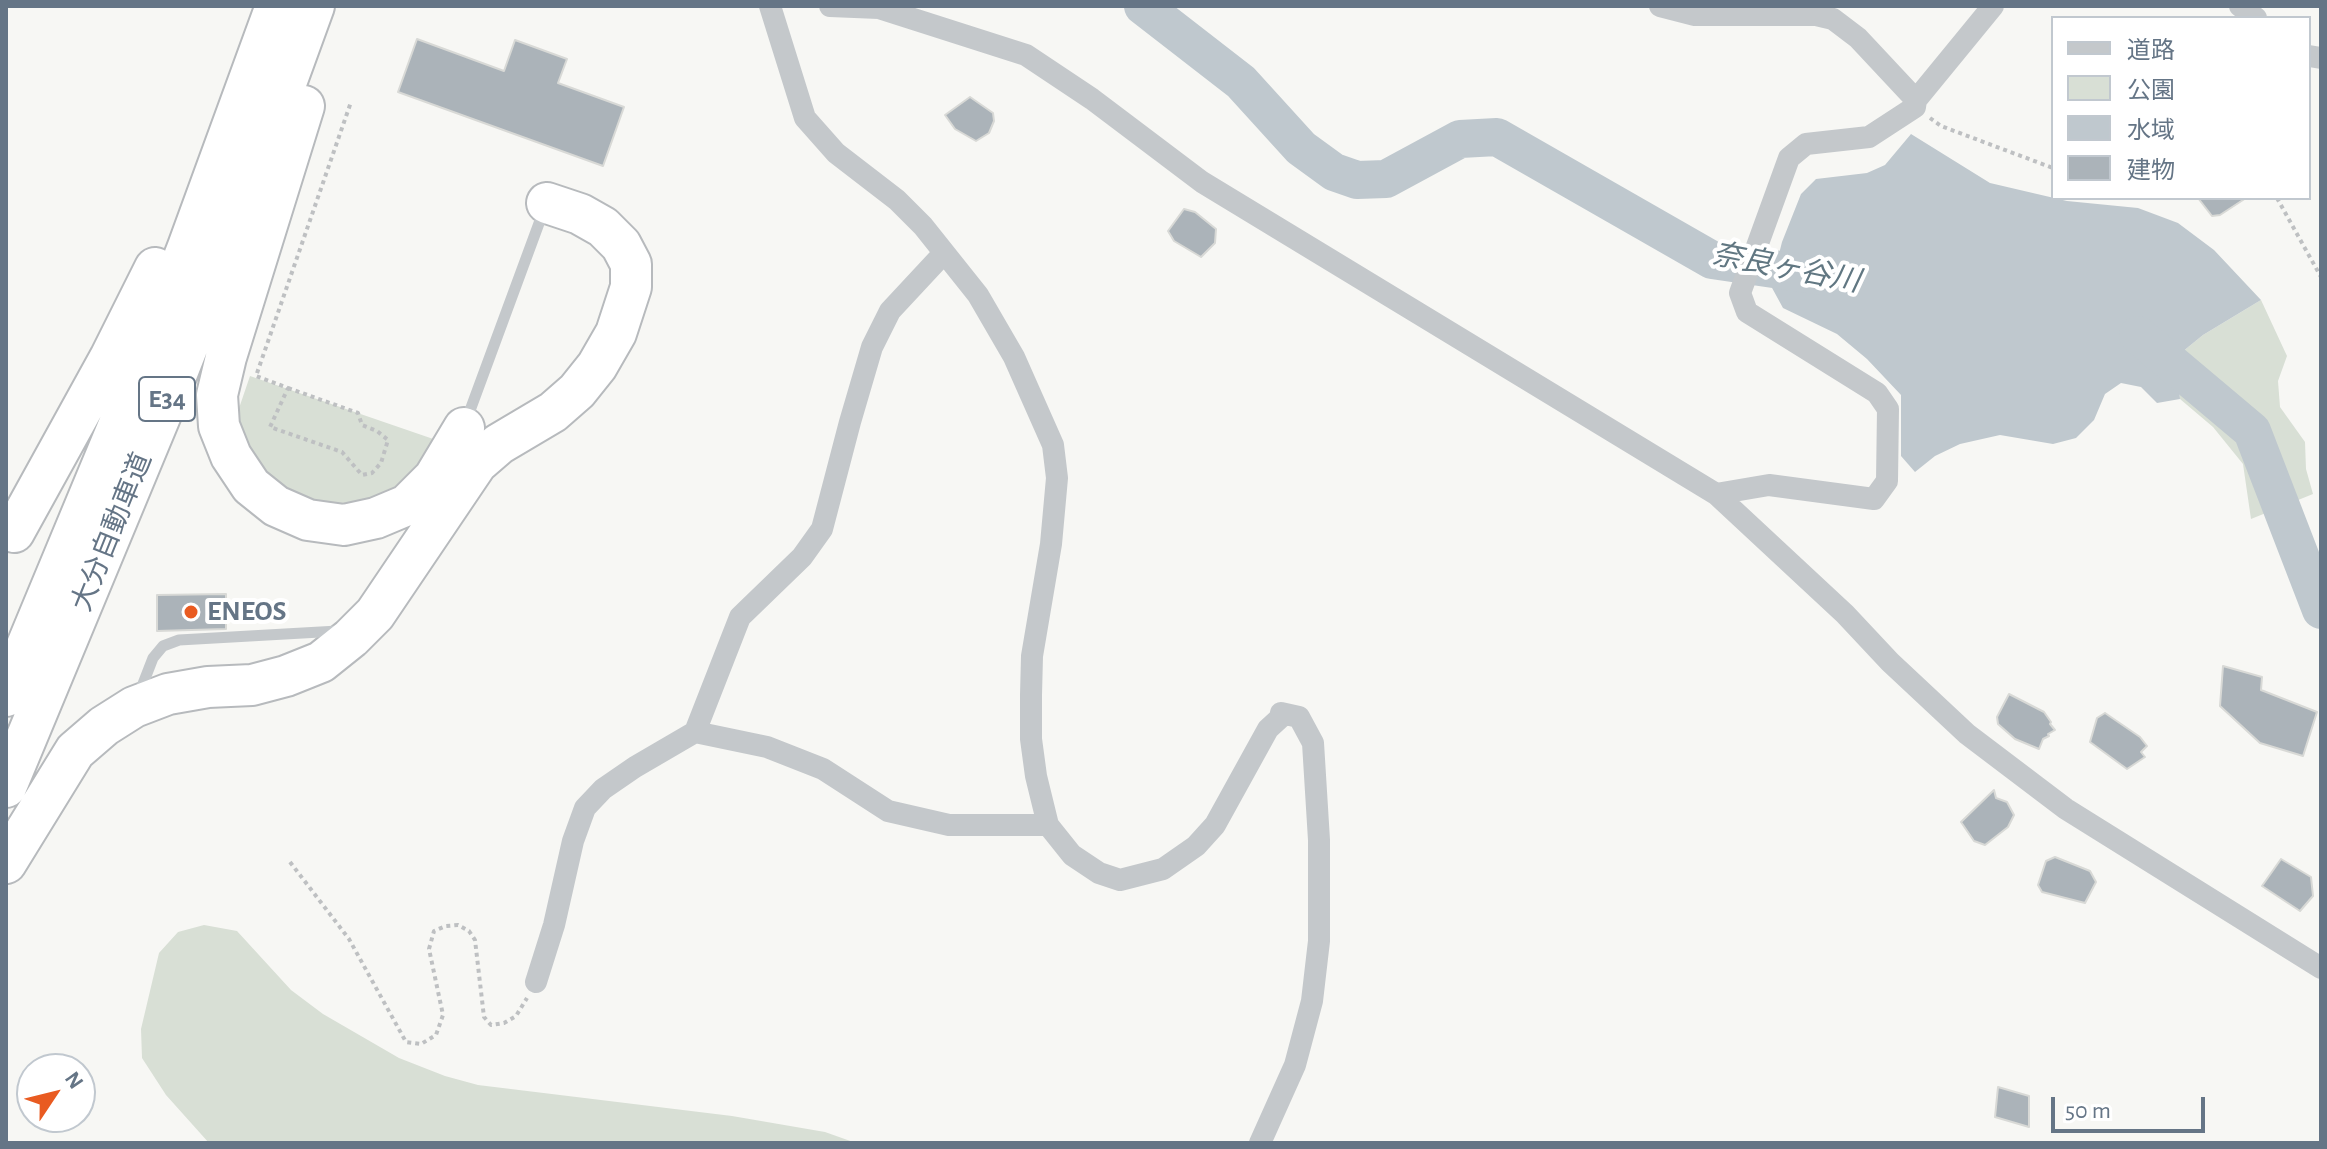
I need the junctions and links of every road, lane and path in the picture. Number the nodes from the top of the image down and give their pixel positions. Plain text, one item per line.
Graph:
1 (263, 6) edge
2 (276, 6) edge
3 (314, 6) edge
4 (334, 6) edge
5 (770, 6) edge
6 (830, 6) edge
7 (1660, 6) edge
8 (1993, 6) edge
9 (351, 102) dead end
10 (1916, 104) junction
11 (2051, 167) edge
12 (2278, 200) edge
13 (547, 203) joint
14 (944, 253) junction
15 (2321, 277) edge
16 (288, 388) junction
17 (464, 428) joint
18 (1716, 494) junction
19 (12, 536) dead end
20 (6, 696) edge
21 (695, 732) junction
22 (6, 787) edge
23 (1048, 825) junction
24 (290, 862) dead end
25 (6, 863) edge
26 (2321, 968) edge
27 (536, 982) joint
28 (1260, 1143) edge

1 - 19 highway
2 - 20 highway, 大分自動車道 / E34
3 - 22 highway, 大分自動車道 / E34
4 - 17 highway
5 - 14 street
6 - 18 street
7 - 10 street
8 - 10 street
9 - 16 path
10 - 11 path
10 - 18 street
12 - 15 path
13 - 17 lane
13 - 25 highway
14 - 21 street
14 - 23 street
16 - 16 path
18 - 26 street
21 - 23 street
21 - 27 street
23 - 28 street
24 - 27 path

